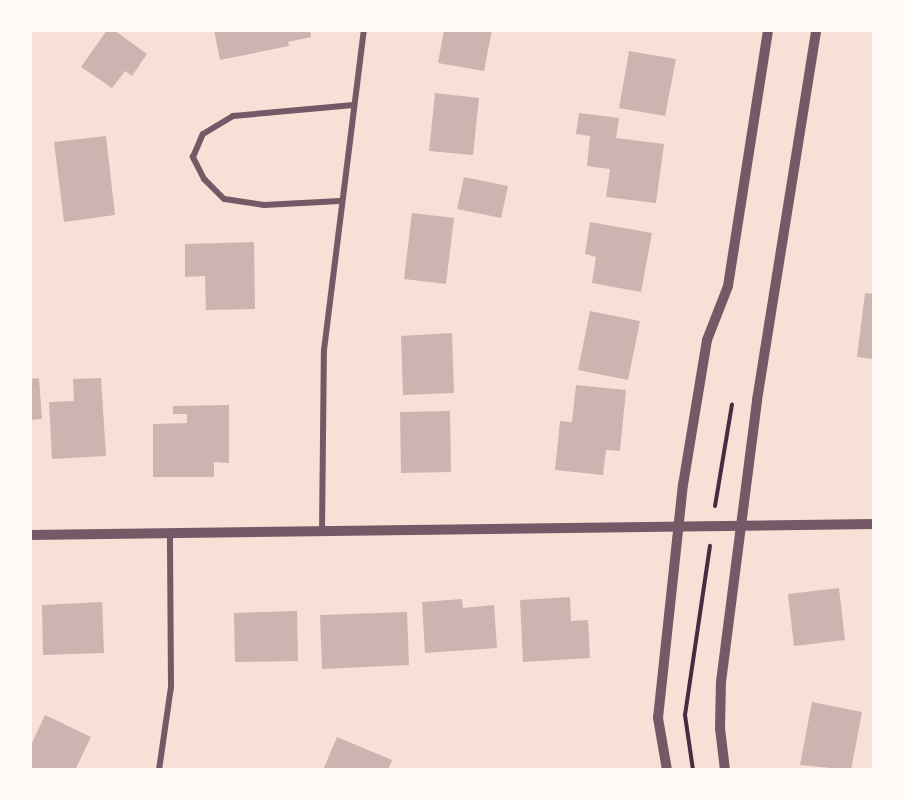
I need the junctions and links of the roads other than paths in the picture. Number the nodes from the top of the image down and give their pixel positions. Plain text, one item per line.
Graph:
1 (364, 30) edge
2 (768, 30) edge
3 (816, 30) edge
4 (354, 105) junction
5 (340, 201) junction
6 (741, 523) junction
7 (874, 524) edge
8 (679, 527) junction
9 (322, 532) junction
10 (30, 535) edge
11 (170, 535) junction
12 (159, 770) edge
13 (667, 770) edge
14 (725, 770) edge

1 - 4 street
2 - 8 street
3 - 6 street
4 - 5 street
4 - 5 street
5 - 9 street
6 - 7 street
6 - 8 street
6 - 14 street
8 - 9 street
8 - 13 street
9 - 11 street
10 - 11 street
11 - 12 street

